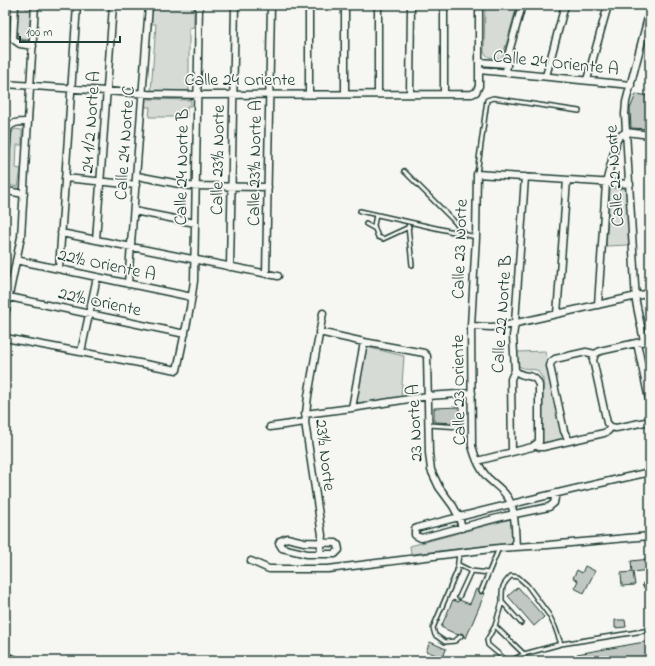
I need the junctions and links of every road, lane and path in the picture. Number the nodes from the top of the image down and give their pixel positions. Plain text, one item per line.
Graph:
1 (15, 5) edge
2 (35, 5) edge
3 (77, 5) edge
4 (113, 5) edge
5 (149, 5) edge
6 (199, 5) edge
7 (235, 5) edge
8 (271, 5) edge
9 (309, 5) edge
10 (345, 5) edge
11 (378, 5) edge
12 (411, 5) edge
13 (444, 5) edge
14 (479, 5) edge
15 (522, 5) edge
16 (565, 5) edge
17 (608, 5) edge
18 (650, 10) edge
19 (647, 36) edge
20 (33, 46) junction
21 (479, 62) junction
22 (507, 64) junction
23 (478, 70) junction
24 (506, 72) junction
25 (546, 76) junction
26 (587, 80) junction
27 (5, 84) edge
28 (630, 85) junction
29 (30, 86) junction
30 (71, 89) junction
31 (107, 91) junction
32 (143, 94) junction
33 (270, 94) junction
34 (309, 94) junction
35 (345, 94) junction
36 (378, 94) junction
37 (410, 94) junction
38 (444, 94) junction
39 (197, 95) junction
40 (233, 95) junction
41 (579, 112) dead end
42 (28, 122) junction
43 (626, 132) junction
44 (650, 135) edge
45 (404, 171) dead end
46 (5, 172) edge
47 (477, 174) junction
48 (137, 176) junction
49 (525, 177) junction
50 (65, 178) junction
51 (567, 180) junction
52 (100, 182) junction
53 (606, 183) junction
54 (630, 184) junction
55 (136, 185) junction
56 (196, 186) junction
57 (231, 186) junction
58 (268, 186) junction
59 (5, 187) edge
60 (24, 194) junction
61 (134, 211) junction
62 (360, 211) dead end
63 (376, 215) junction
64 (408, 222) junction
65 (195, 223) junction
66 (366, 224) dead end
67 (409, 227) junction
68 (375, 229) junction
69 (61, 233) junction
70 (466, 235) junction
71 (476, 237) junction
72 (96, 240) junction
73 (131, 247) junction
74 (16, 260) junction
75 (194, 260) junction
76 (412, 265) dead end
77 (230, 267) junction
78 (59, 269) junction
79 (266, 274) junction
80 (278, 276) dead end
81 (97, 277) junction
82 (128, 284) junction
83 (650, 293) edge
84 (636, 296) junction
85 (9, 297) junction
86 (192, 298) junction
87 (598, 305) junction
88 (323, 313) dead end
89 (89, 314) junction
90 (558, 314) junction
91 (5, 315) edge
92 (515, 323) junction
93 (471, 326) junction
94 (319, 332) junction
95 (185, 334) junction
96 (5, 338) edge
97 (647, 340) edge
98 (364, 342) junction
99 (637, 343) junction
100 (81, 352) junction
101 (595, 354) junction
102 (515, 370) junction
103 (472, 393) junction
104 (428, 396) junction
105 (650, 404) edge
106 (352, 408) junction
107 (305, 414) junction
108 (650, 420) edge
109 (305, 422) junction
110 (428, 424) junction
111 (270, 427) dead end
112 (461, 427) dead end
113 (610, 427) junction
114 (569, 441) junction
115 (536, 445) junction
116 (512, 452) junction
117 (477, 461) junction
118 (650, 472) edge
119 (556, 493) junction
120 (511, 503) junction
121 (514, 514) junction
122 (459, 517) junction
123 (462, 528) junction
124 (650, 536) edge
125 (322, 543) junction
126 (516, 547) junction
127 (499, 548) junction
128 (459, 553) junction
129 (320, 554) junction
130 (251, 561) dead end
131 (459, 565) junction
132 (471, 571) junction
133 (489, 573) junction
134 (645, 585) dead end
135 (650, 585) edge
136 (481, 591) dead end
137 (459, 597) dead end
138 (502, 602) junction
139 (521, 623) dead end
140 (495, 626) junction
141 (650, 630) edge
142 (461, 636) dead end
143 (561, 644) junction
144 (524, 654) junction
145 (507, 661) edge
146 (511, 661) edge

1 - 20 street
2 - 20 street
3 - 30 street
4 - 31 street, 24 1/2 Norte A
5 - 32 street, Calle 24 Norte C
6 - 39 street, Calle 24 Norte B
7 - 40 street, Calle 23½ Norte
8 - 33 street, Calle 23½ Norte A
9 - 34 street
10 - 35 street
11 - 36 street
12 - 37 street
13 - 38 street
14 - 21 street
15 - 22 street
16 - 25 street
17 - 26 street
18 - 19 street, Calle 22 Norte
19 - 28 street, Calle 22 Norte
20 - 29 street
21 - 22 street, Calle 24 Oriente A
21 - 23 street
22 - 24 street
23 - 24 street, Calle 24 Oriente A
23 - 38 street, Calle 24 Oriente
24 - 25 street, Calle 24 Oriente A
25 - 26 street, Calle 24 Oriente A
26 - 28 street, Calle 24 Oriente A
27 - 29 street, Calle 24 Oriente
28 - 43 street, Calle 22 Norte
29 - 30 street, Calle 24 Oriente
29 - 42 street
30 - 31 street, Calle 24 Oriente
30 - 50 street
31 - 32 street, Calle 24 Oriente
31 - 52 street, 24 1/2 Norte A
32 - 39 street, Calle 24 Oriente
32 - 48 street, Calle 24 Norte C
33 - 34 street, Calle 24 Oriente
33 - 40 street, Calle 24 Oriente
33 - 58 street, Calle 23½ Norte A
34 - 35 street, Calle 24 Oriente
35 - 36 street, Calle 24 Oriente
36 - 37 street, Calle 24 Oriente
37 - 38 street, Calle 24 Oriente
39 - 40 street, Calle 24 Oriente
39 - 56 street, Calle 24 Norte B
40 - 57 street, Calle 23½ Norte
41 - 47 lane
42 - 46 street
42 - 60 street
43 - 44 street
43 - 53 street
43 - 54 street, Calle 22 Norte
45 - 70 lane
47 - 49 street
47 - 71 street, Calle 23 Norte
48 - 55 street, Calle 24 Norte C
48 - 56 street
49 - 51 street
49 - 92 street, Calle 22 Norte B
50 - 52 street
50 - 69 street
51 - 53 street
51 - 90 street
52 - 55 street
52 - 72 street, 24 1/2 Norte A
53 - 54 street
53 - 87 street
54 - 84 street, Calle 22 Norte
55 - 61 street, Calle 24 Norte C
56 - 57 street
56 - 65 street, Calle 24 Norte B
57 - 58 street
57 - 77 street, Calle 23½ Norte
58 - 79 street, Calle 23½ Norte A
59 - 60 street
60 - 74 street
61 - 65 street
61 - 73 street, Calle 24 Norte C
62 - 63 lane
63 - 64 lane
63 - 68 lane
64 - 67 lane
64 - 70 lane
65 - 75 street, Calle 24 Norte B
66 - 68 lane
67 - 68 lane
67 - 76 lane
69 - 72 street
69 - 78 street
70 - 71 lane
71 - 93 street, Calle 23 Norte
72 - 73 street
73 - 75 street
73 - 82 street, Calle 24 Norte C
74 - 78 street, 22½ Oriente A
74 - 85 street
75 - 77 street
75 - 86 street, Calle 24 Norte B
77 - 79 street
78 - 81 street, 22½ Oriente A
79 - 80 street
81 - 82 street, 22½ Oriente A
81 - 89 street
82 - 86 street, 22½ Oriente A
83 - 84 street, Calle 23 Oriente
84 - 87 street, Calle 23 Oriente
84 - 97 street, Calle 22 Norte
85 - 89 street, 22½ Oriente
85 - 91 street
86 - 95 street, Calle 24 Norte B
87 - 90 street, Calle 23 Oriente
88 - 94 street, 23½ Norte
89 - 95 street, 22½ Oriente
89 - 100 street
90 - 92 street, Calle 23 Oriente
92 - 93 street, Calle 23 Oriente
92 - 102 street, Calle 22 Norte B
93 - 103 street, Calle 23 Oriente
94 - 98 street
94 - 107 street, 23½ Norte
95 - 100 street, Calle 24 Norte B
96 - 100 street
97 - 99 street
98 - 104 street, 23 Norte A
98 - 106 street, 23½ Norte
99 - 101 street
99 - 105 street
101 - 113 street
101 - 114 street
102 - 115 street
102 - 116 street, Calle 22 Norte B
103 - 104 street
103 - 117 street, Calle 23 Oriente
104 - 106 street
104 - 110 street, 23 Norte A
106 - 107 street
107 - 109 street, 23½ Norte
108 - 113 street
109 - 111 street
109 - 125 street, 23½ Norte
110 - 112 lane
110 - 122 street, 23 Norte A
113 - 114 street
114 - 115 street
115 - 116 street
116 - 117 street
117 - 120 street, Calle 23 Oriente
118 - 119 street
119 - 120 street
119 - 121 street
120 - 121 street
120 - 122 street
121 - 123 street
121 - 126 street
122 - 123 street, 23 Norte A
122 - 123 street
124 - 126 street
125 - 129 street, 23½ Norte
125 - 129 street
125 - 129 street
126 - 127 street
127 - 128 street
127 - 133 lane
128 - 130 street
128 - 131 lane
131 - 132 lane
131 - 142 lane
132 - 133 lane
132 - 137 lane
133 - 136 lane
134 - 135 lane
138 - 139 lane
138 - 140 lane
138 - 143 lane
140 - 144 lane
140 - 145 lane
141 - 143 lane
143 - 144 lane
144 - 146 lane

